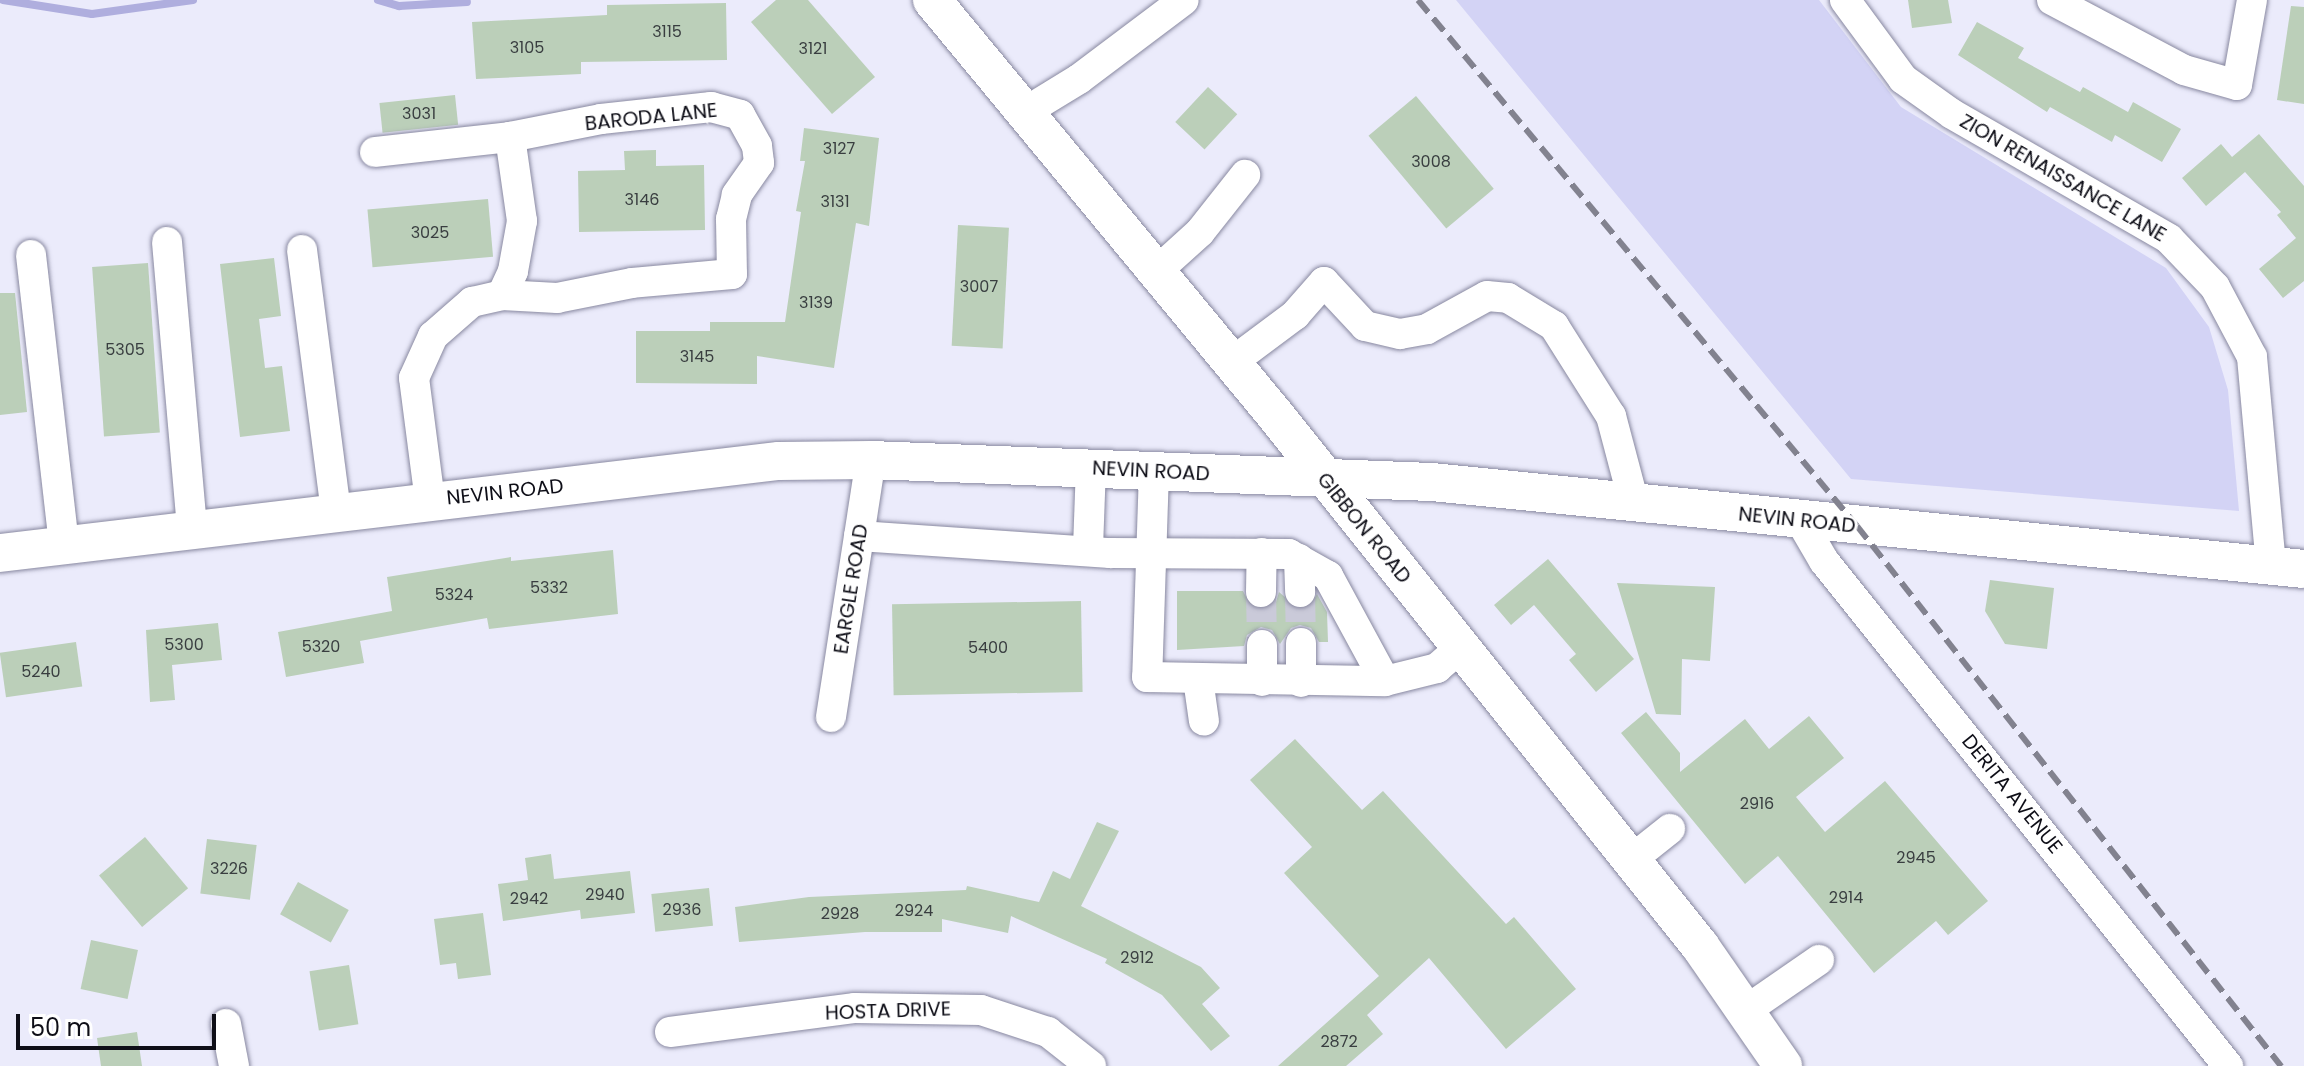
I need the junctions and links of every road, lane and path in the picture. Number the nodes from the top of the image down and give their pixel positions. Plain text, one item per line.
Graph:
1 (932, 0) edge
2 (1184, 0) edge
3 (1845, 0) edge
4 (2052, 0) edge
5 (2252, 0) edge
6 (1025, 112) junction
7 (510, 137) junction
8 (375, 152) dead end
9 (1245, 175) dead end
10 (167, 242) dead end
11 (302, 250) dead end
12 (31, 255) dead end
13 (1157, 271) junction
14 (502, 295) junction
15 (1232, 362) junction
16 (871, 460) junction
17 (1091, 468) junction
18 (1154, 471) junction
19 (1324, 477) junction
20 (430, 501) junction
21 (1634, 503) junction
22 (336, 512) junction
23 (1800, 520) junction
24 (192, 530) junction
25 (859, 536) junction
26 (64, 545) junction
27 (1088, 548) junction
28 (0, 553) edge
29 (1262, 553) junction
30 (1150, 554) junction
31 (1299, 559) junction
32 (2288, 568) edge
33 (1261, 592) tunnel mouth
34 (1300, 592) tunnel mouth
35 (1301, 643) tunnel mouth
36 (1262, 645) tunnel mouth
37 (1460, 648) junction
38 (1198, 679) junction
39 (1262, 681) junction
40 (1385, 681) junction
41 (1301, 682) junction
42 (831, 717) dead end
43 (1204, 721) dead end
44 (1670, 829) dead end
45 (1631, 860) junction
46 (1819, 960) dead end
47 (1745, 1011) junction
48 (226, 1024) dead end
49 (670, 1032) dead end
50 (234, 1066) edge
51 (1091, 1066) edge
52 (1783, 1066) edge
53 (2228, 1066) edge

1 - 6 main road, GIBBON ROAD
2 - 6 street
3 - 32 street, ZION RENAISSANCE LANE
4 - 5 street
6 - 13 main road, GIBBON ROAD
7 - 8 street
7 - 14 street
7 - 14 street, BARODA LANE
9 - 13 street
10 - 24 street
11 - 22 street
12 - 26 street
13 - 15 main road, GIBBON ROAD
14 - 20 street, BARODA LANE
15 - 19 main road, GIBBON ROAD
15 - 21 street
16 - 17 main road, NEVIN ROAD
16 - 20 main road, NEVIN ROAD
16 - 25 street, EARGLE ROAD
17 - 18 main road, NEVIN ROAD
17 - 27 street
18 - 19 main road, NEVIN ROAD
18 - 30 street
19 - 21 main road, NEVIN ROAD
19 - 37 main road, GIBBON ROAD
20 - 22 main road, NEVIN ROAD
21 - 23 main road, NEVIN ROAD
22 - 24 main road, NEVIN ROAD
23 - 32 main road, NEVIN ROAD
23 - 53 street, DERITA AVENUE
24 - 26 main road, NEVIN ROAD
25 - 27 street
25 - 42 street, EARGLE ROAD
26 - 28 main road, NEVIN ROAD
27 - 30 street
29 - 30 street
29 - 31 street
29 - 33 street
30 - 38 street
31 - 34 street
31 - 40 street
35 - 41 street
36 - 39 street
37 - 40 street
37 - 45 main road, GIBBON ROAD
38 - 39 street
38 - 43 street
39 - 41 street
40 - 41 street
44 - 45 street
45 - 47 main road, GIBBON ROAD
46 - 47 street
47 - 52 main road, GIBBON ROAD
48 - 50 street
49 - 51 street, HOSTA DRIVE

